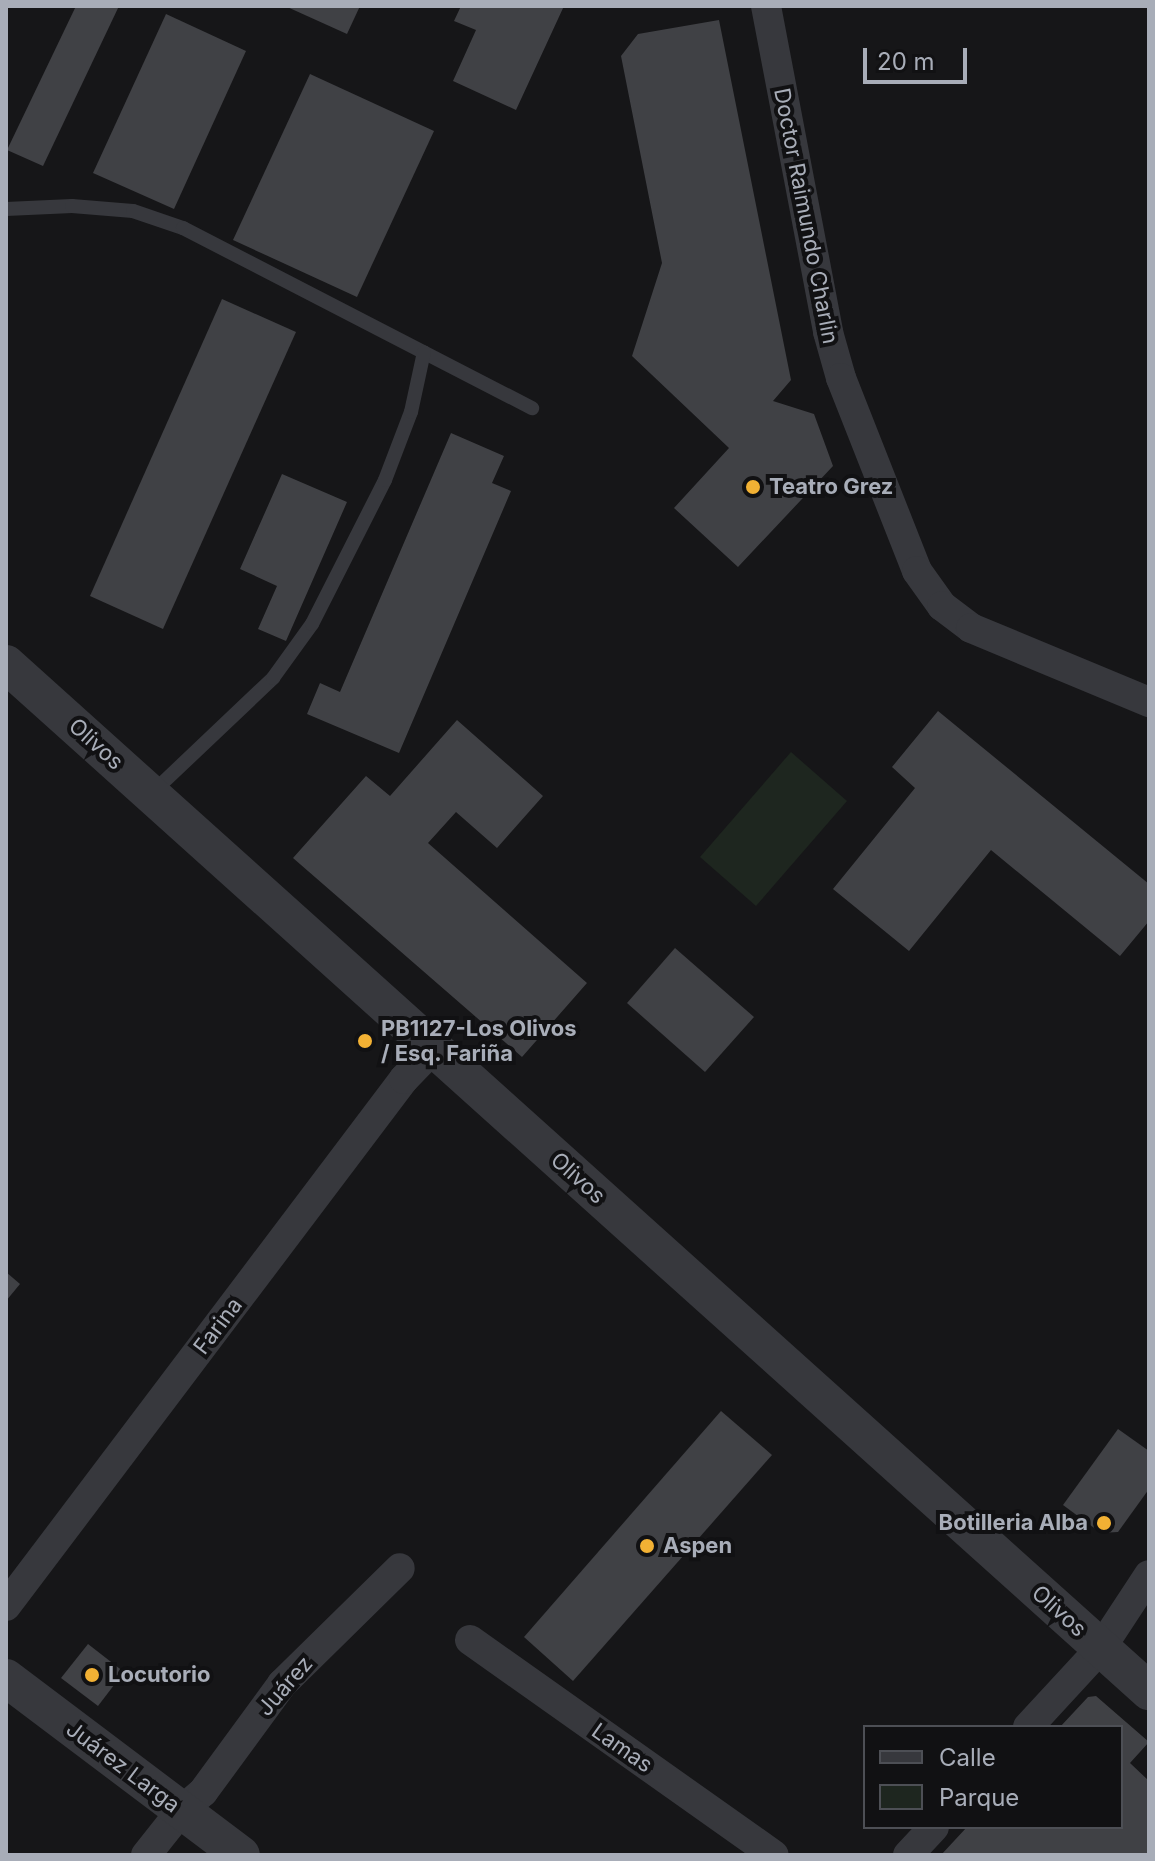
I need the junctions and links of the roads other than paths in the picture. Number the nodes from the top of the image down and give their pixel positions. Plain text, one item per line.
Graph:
1 (766, 6) edge
2 (6, 209) edge
3 (424, 352) junction
4 (532, 408) dead end
5 (6, 664) edge
6 (1149, 702) edge
7 (152, 794) junction
8 (433, 1049) junction
9 (400, 1568) dead end
10 (1149, 1575) edge
11 (6, 1606) edge
12 (470, 1640) dead end
13 (1101, 1648) junction
14 (6, 1678) edge
15 (1149, 1691) edge
16 (1030, 1725) edge
17 (181, 1811) junction
18 (932, 1829) edge
19 (146, 1855) edge
20 (241, 1855) edge
21 (774, 1855) edge
22 (908, 1855) edge

1 - 6 street, Doctor Raimundo Charlin
2 - 3 lane
3 - 4 lane
3 - 7 lane
5 - 7 street, Olivos
7 - 8 street, Olivos
8 - 11 street, Farina
8 - 13 street, Olivos
9 - 17 street, Juárez
10 - 13 street
12 - 21 street, Lamas
13 - 15 street, Olivos
13 - 16 street
14 - 17 street, Juárez Larga
17 - 19 street, Juárez
17 - 20 street, Juárez Larga
18 - 22 street

